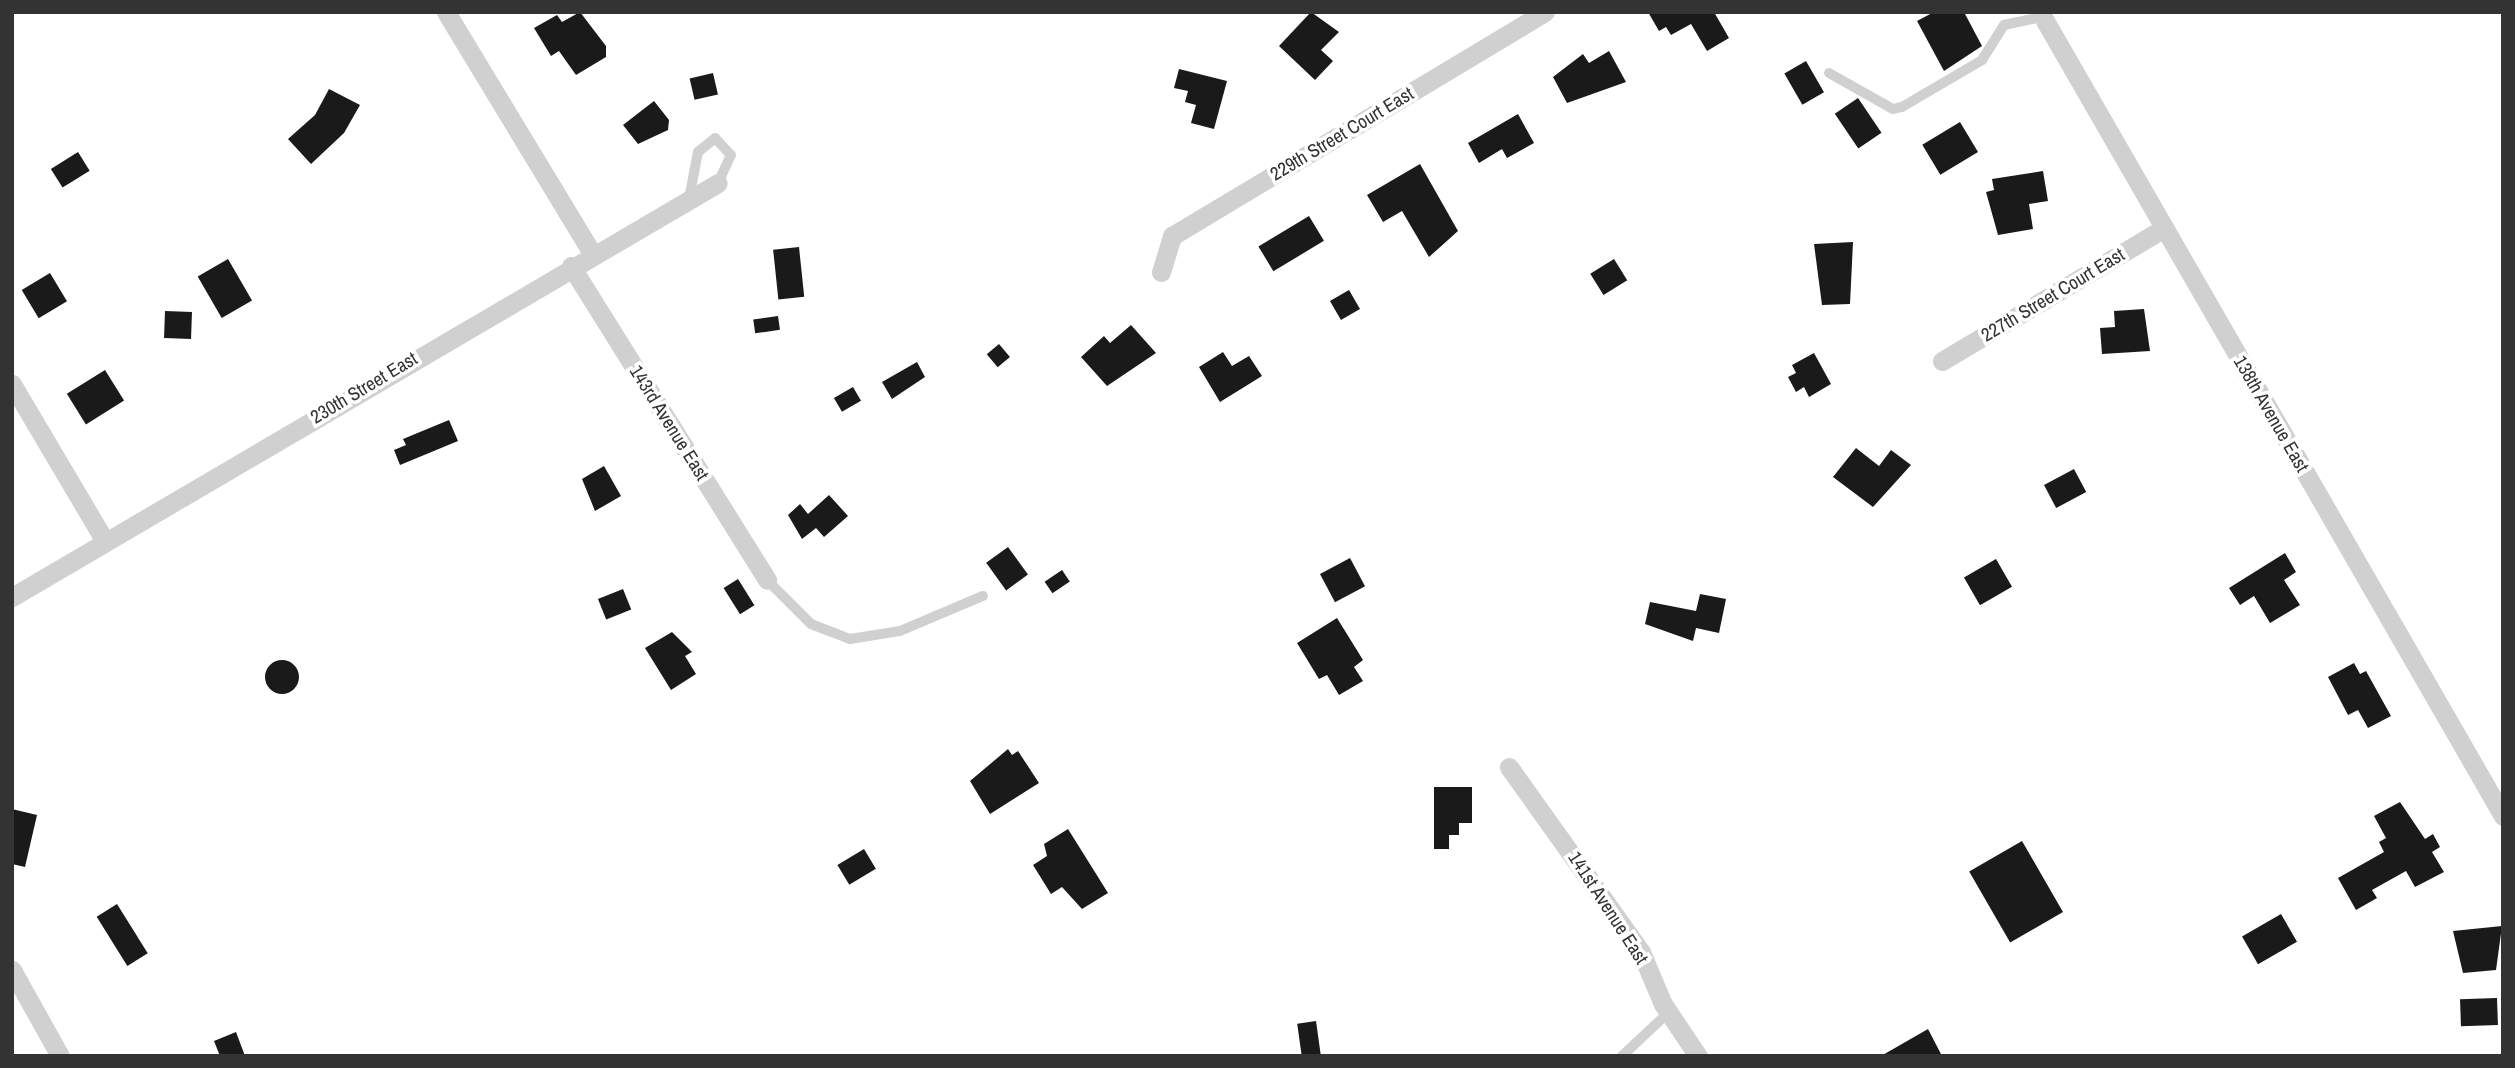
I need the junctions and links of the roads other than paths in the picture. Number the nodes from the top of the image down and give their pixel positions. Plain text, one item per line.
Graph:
1 (446, 12) edge
2 (1545, 12) edge
3 (2041, 15) edge
4 (1829, 73) dead end
5 (718, 183) joint
6 (689, 199) junction
7 (2164, 228) junction
8 (592, 253) junction
9 (571, 266) junction
10 (1161, 272) dead end
11 (1942, 361) dead end
12 (12, 384) edge
13 (105, 541) junction
14 (767, 580) joint
15 (983, 596) dead end
16 (12, 597) edge
17 (1509, 766) dead end
18 (2503, 816) edge
19 (12, 970) edge
20 (1668, 1013) junction
21 (60, 1056) edge
22 (1622, 1056) edge
23 (1698, 1056) edge

1 - 8 street
2 - 10 street, 229th Street Court East
3 - 4 lane
3 - 7 street, 138th Avenue East
5 - 6 street, 230th Street East
5 - 6 lane
6 - 8 street, 230th Street East
7 - 11 street, 227th Street Court East
7 - 18 street, 138th Avenue East
8 - 9 street, 230th Street East
9 - 13 street, 230th Street East
9 - 14 street, 143rd Avenue East
12 - 13 street
13 - 16 street, 230th Street East
14 - 15 lane
17 - 20 street, 141st Avenue East
19 - 21 street
20 - 22 lane
20 - 23 street, 141st Avenue East

